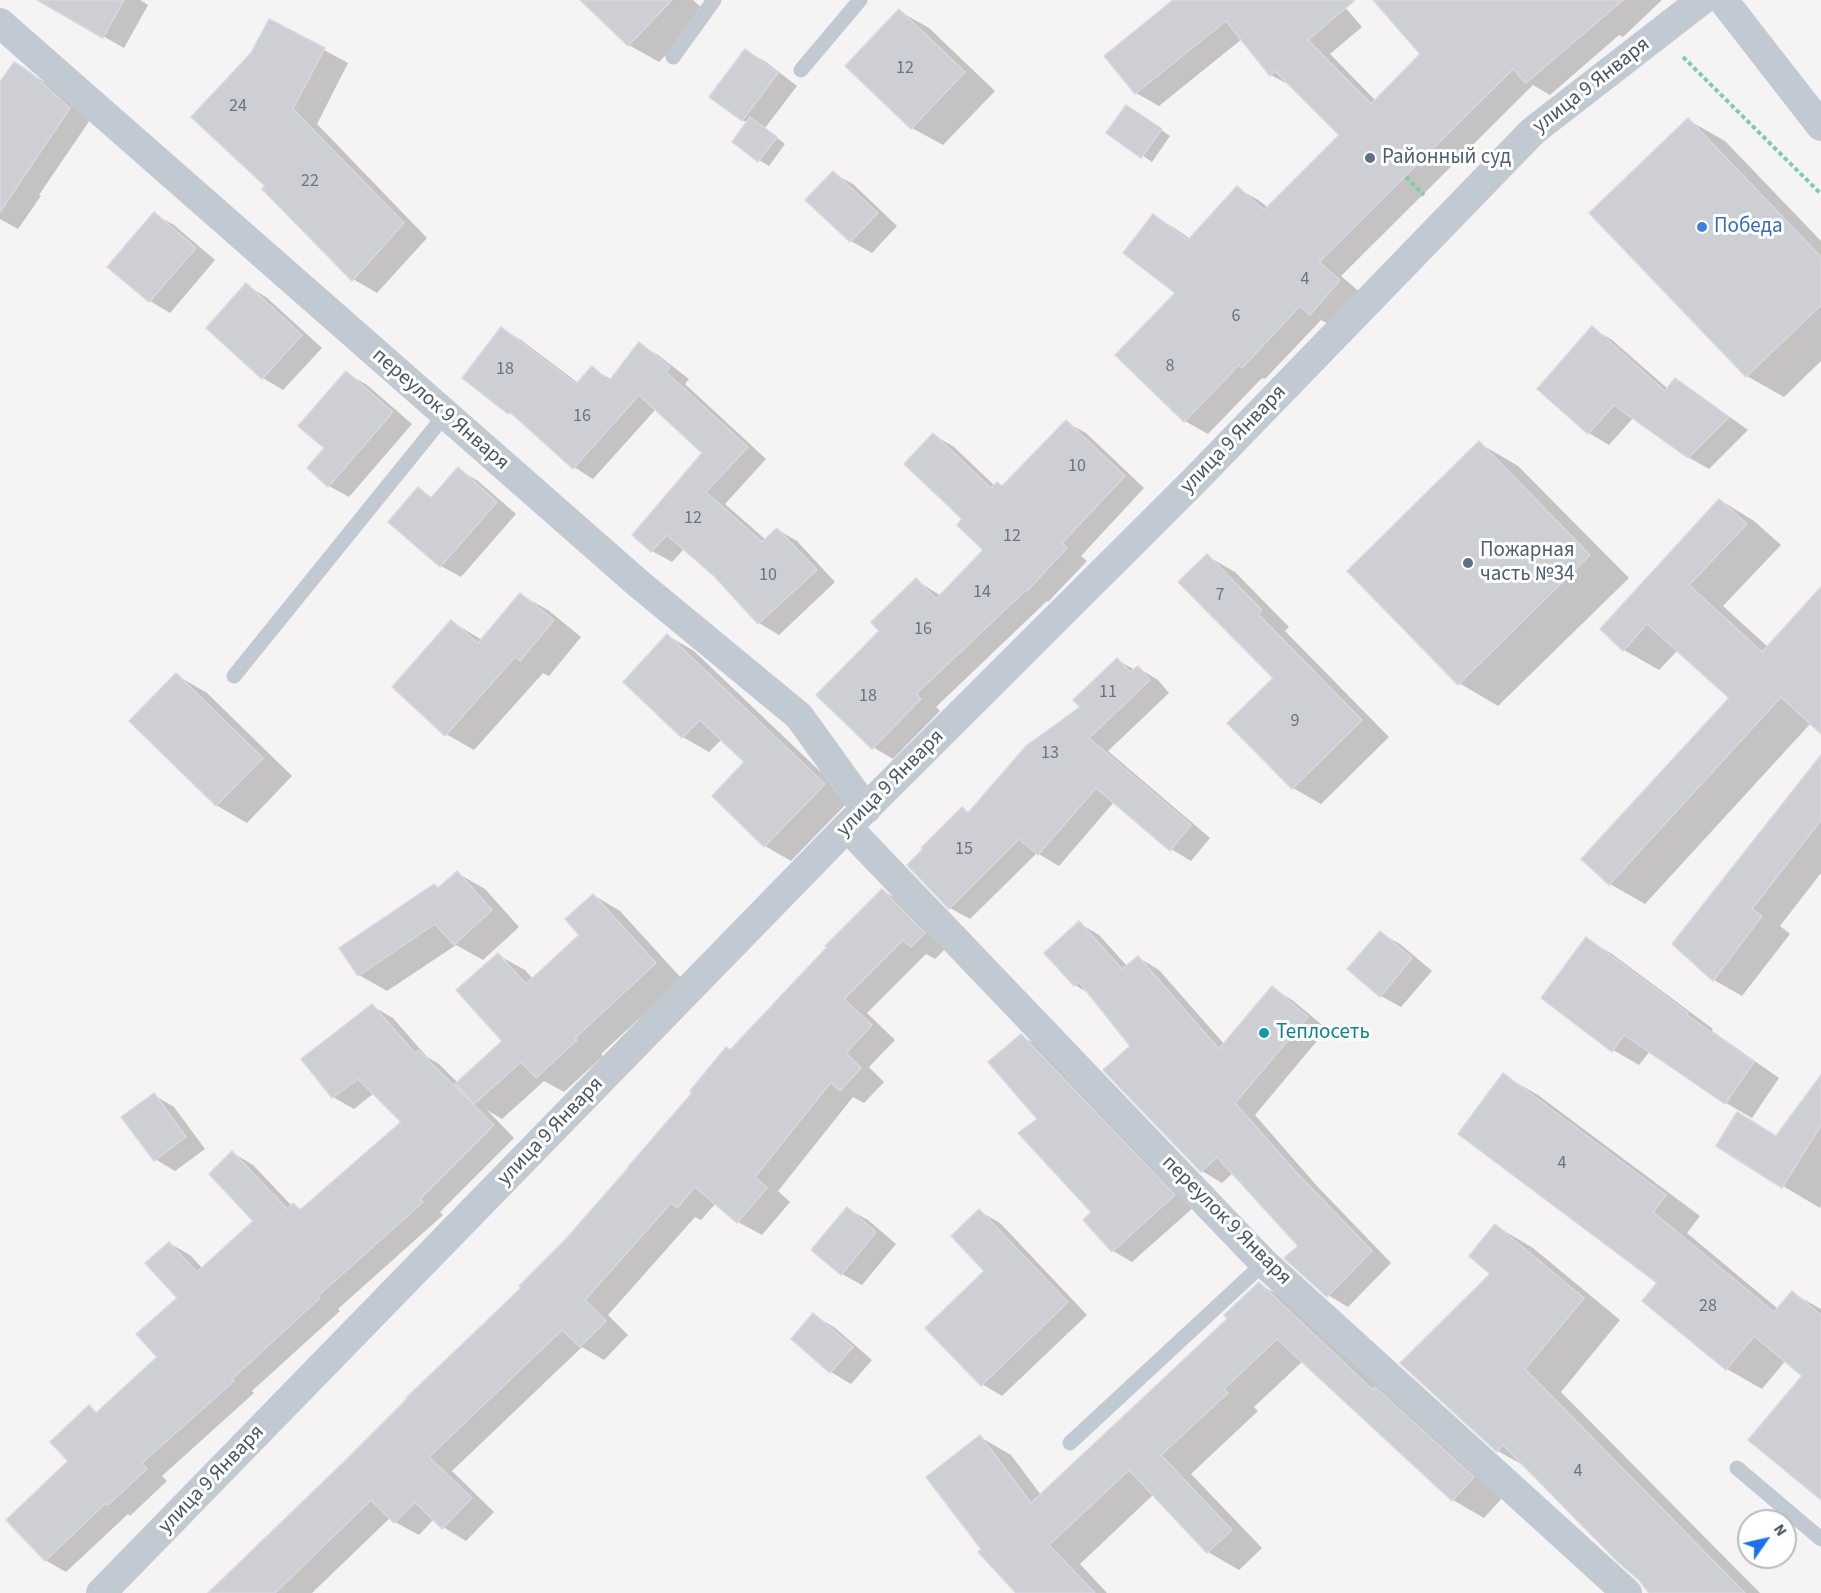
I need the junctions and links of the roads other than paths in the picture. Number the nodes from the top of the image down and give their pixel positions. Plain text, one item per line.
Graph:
1 (714, 0) edge
2 (860, 0) edge
3 (1702, 0) edge
4 (1723, 0) edge
5 (0, 23) edge
6 (673, 57) dead end
7 (801, 70) dead end
8 (1821, 126) edge
9 (445, 415) junction
10 (234, 676) dead end
11 (856, 818) junction
12 (1264, 1263) junction
13 (1070, 1443) dead end
14 (1737, 1468) dead end
15 (1821, 1539) edge
16 (101, 1593) edge
17 (1627, 1593) edge

1 - 6 lane
2 - 7 lane
3 - 11 street, улица 9 Января
4 - 8 street
5 - 9 street, переулок 9 Января
9 - 10 lane
9 - 11 street, переулок 9 Января
11 - 12 street, переулок 9 Января
11 - 16 street, улица 9 Января
12 - 13 lane
12 - 17 street, переулок 9 Января
14 - 15 lane

